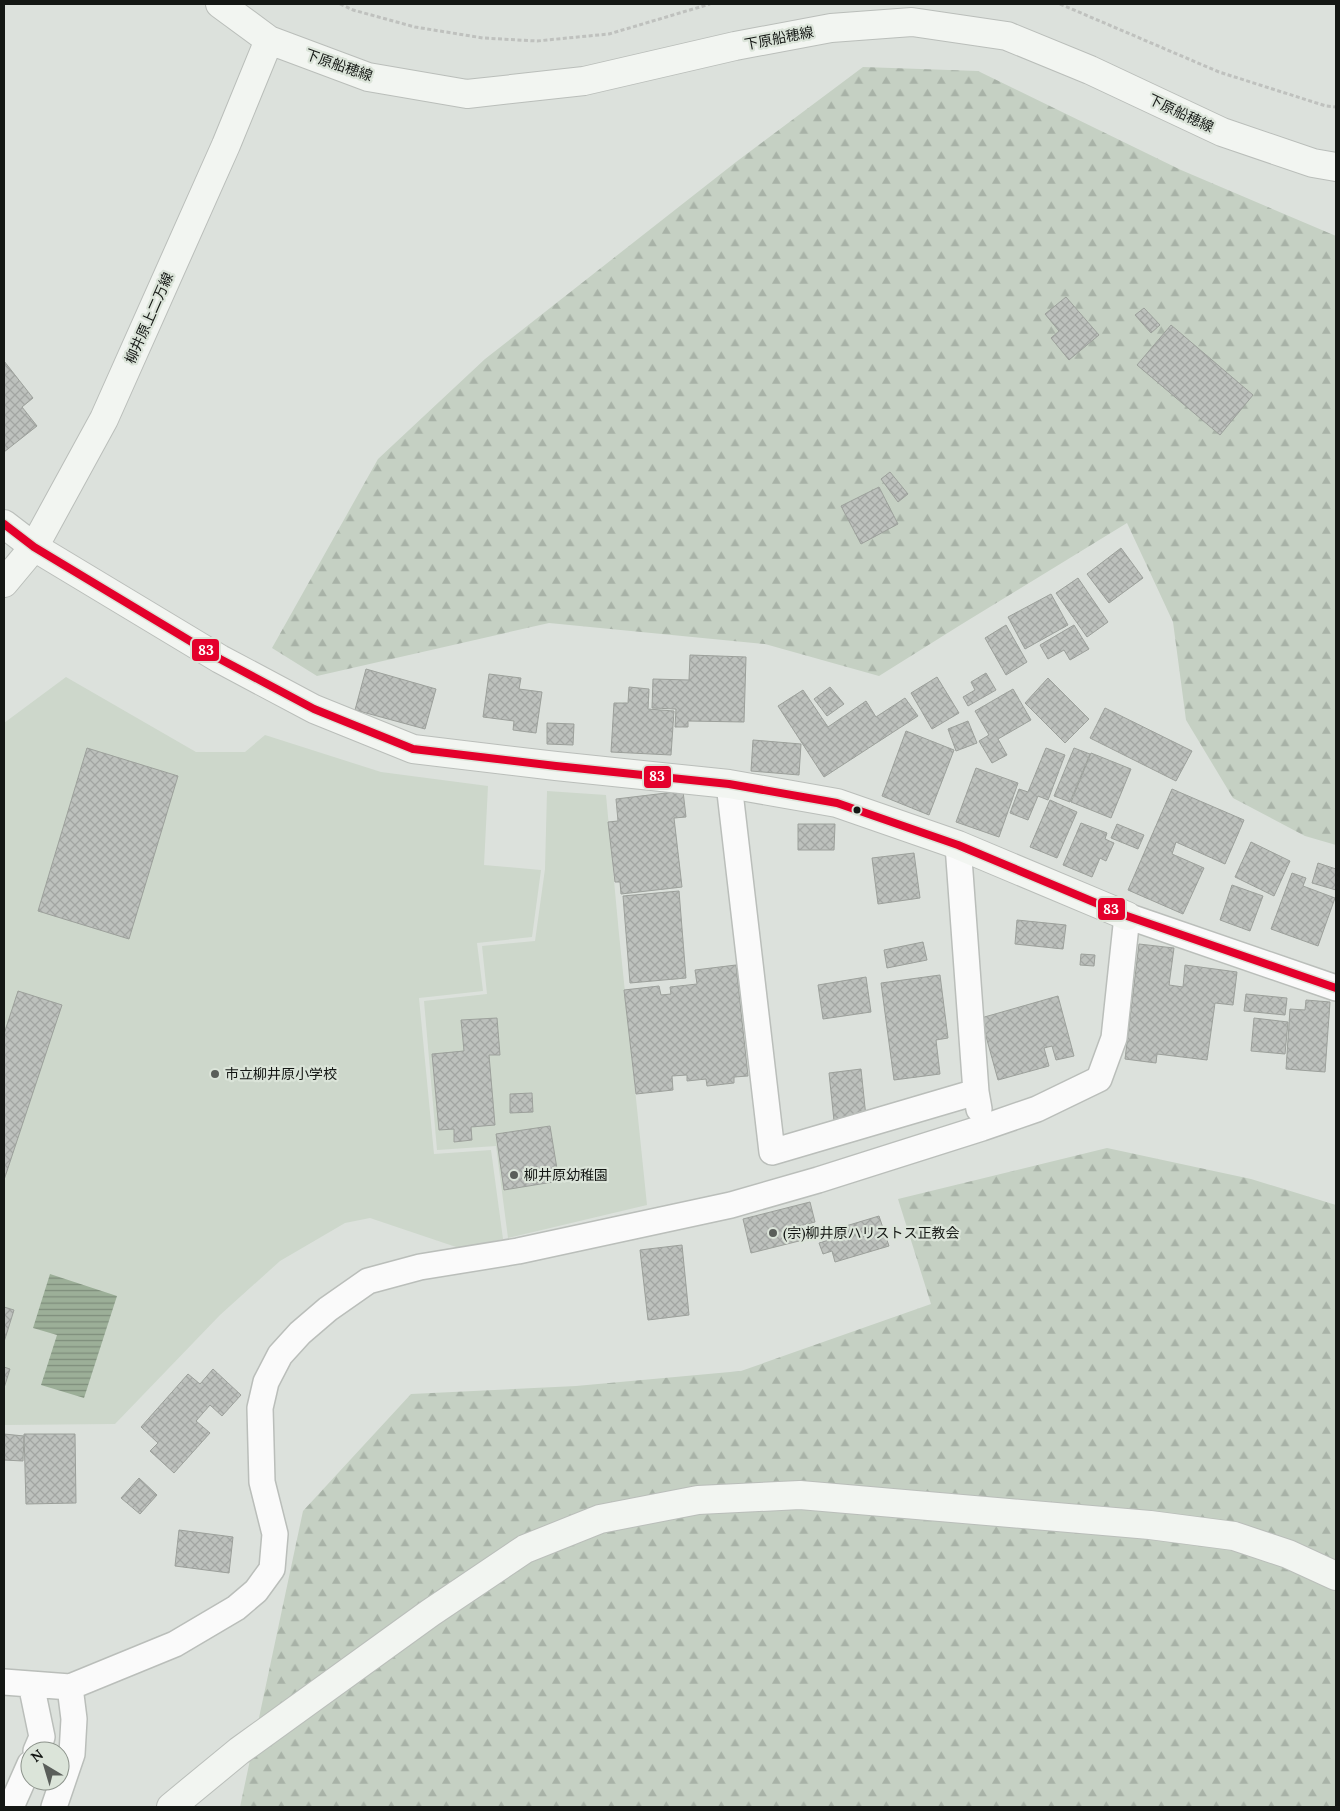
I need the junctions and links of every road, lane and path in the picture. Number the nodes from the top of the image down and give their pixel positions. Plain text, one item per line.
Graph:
1 (220, 4) edge
2 (340, 4) edge
3 (710, 4) edge
4 (1060, 4) edge
5 (269, 40) junction
6 (1336, 107) edge
7 (1336, 167) edge
8 (4, 524) edge
9 (34, 547) junction
10 (4, 583) edge
11 (729, 784) junction
12 (958, 845) junction
13 (1127, 916) junction
14 (1336, 988) edge
15 (976, 1092) junction
16 (982, 1128) junction
17 (1336, 1576) edge
18 (4, 1682) edge
19 (31, 1684) junction
20 (70, 1687) junction
21 (40, 1741) edge
22 (20, 1787) edge
23 (11, 1807) edge
24 (54, 1807) edge
25 (171, 1807) edge

1 - 5 street, 下原船穂線
2 - 3 path
4 - 6 path
5 - 7 street, 下原船穂線
5 - 9 street, 柳井原上二万線
8 - 9 street
9 - 10 street, 柳井原上二万線
9 - 11 street
11 - 12 street
11 - 15 street
12 - 13 street
12 - 15 street
13 - 14 street
13 - 16 street
15 - 16 street
16 - 20 street
17 - 25 street
18 - 19 street
19 - 20 street
19 - 21 street
20 - 24 street
22 - 23 street

